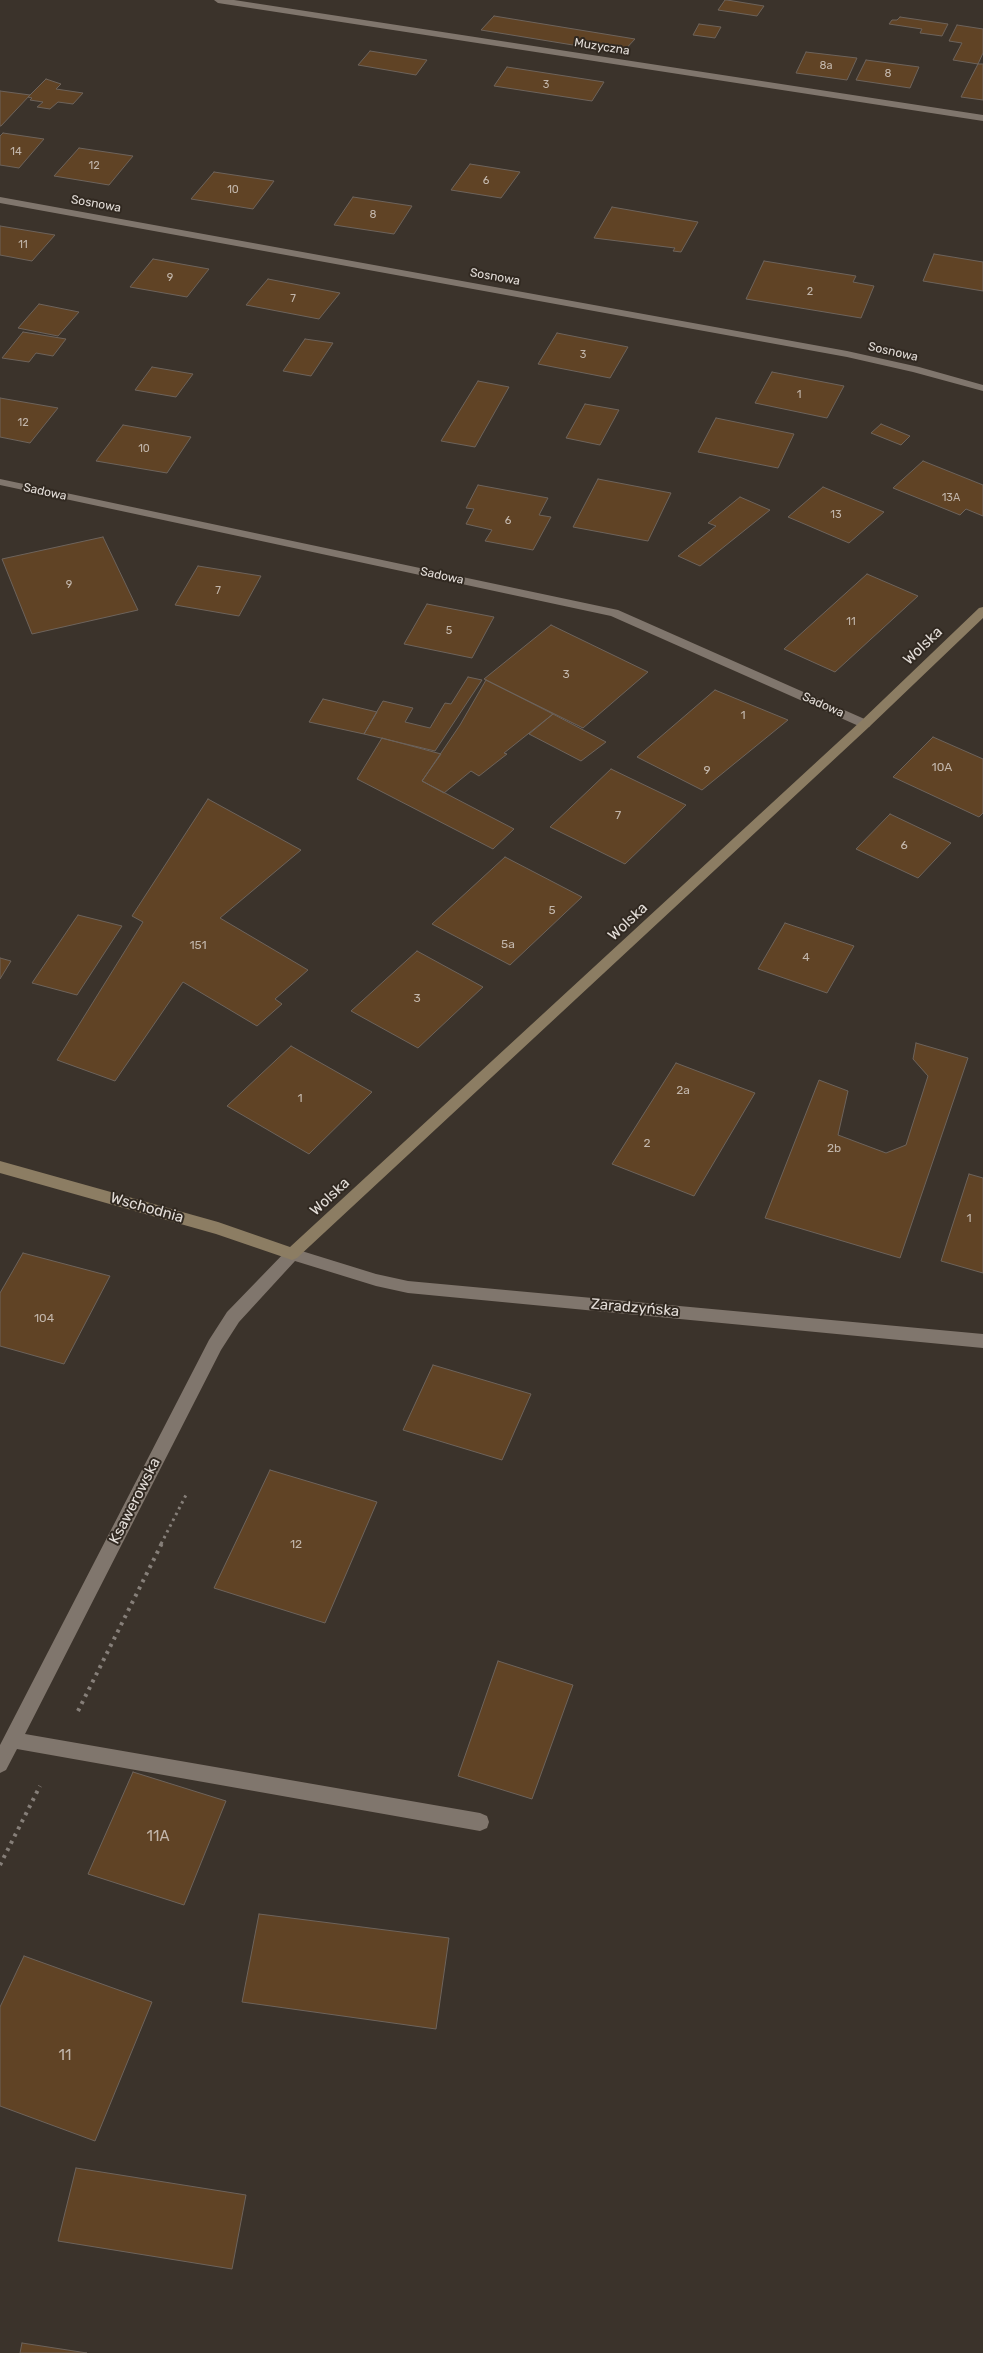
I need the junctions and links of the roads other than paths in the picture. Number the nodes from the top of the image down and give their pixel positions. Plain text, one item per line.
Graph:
1 (218, 0) edge
2 (983, 118) edge
3 (0, 200) edge
4 (983, 388) edge
5 (0, 482) edge
6 (983, 611) edge
7 (866, 724) junction
8 (0, 1167) edge
9 (292, 1254) junction
10 (983, 1341) edge
11 (12, 1740) junction
12 (0, 1764) edge
13 (480, 1822) dead end

1 - 2 street, Muzyczna
3 - 4 street, Sosnowa
5 - 7 street, Sadowa
6 - 7 street, Wolska
7 - 9 street, Wolska
8 - 9 street, Wschodnia
9 - 10 street, Zaradzyńska
9 - 11 street, Ksawerowska
11 - 12 street, Ksawerowska
11 - 13 street

